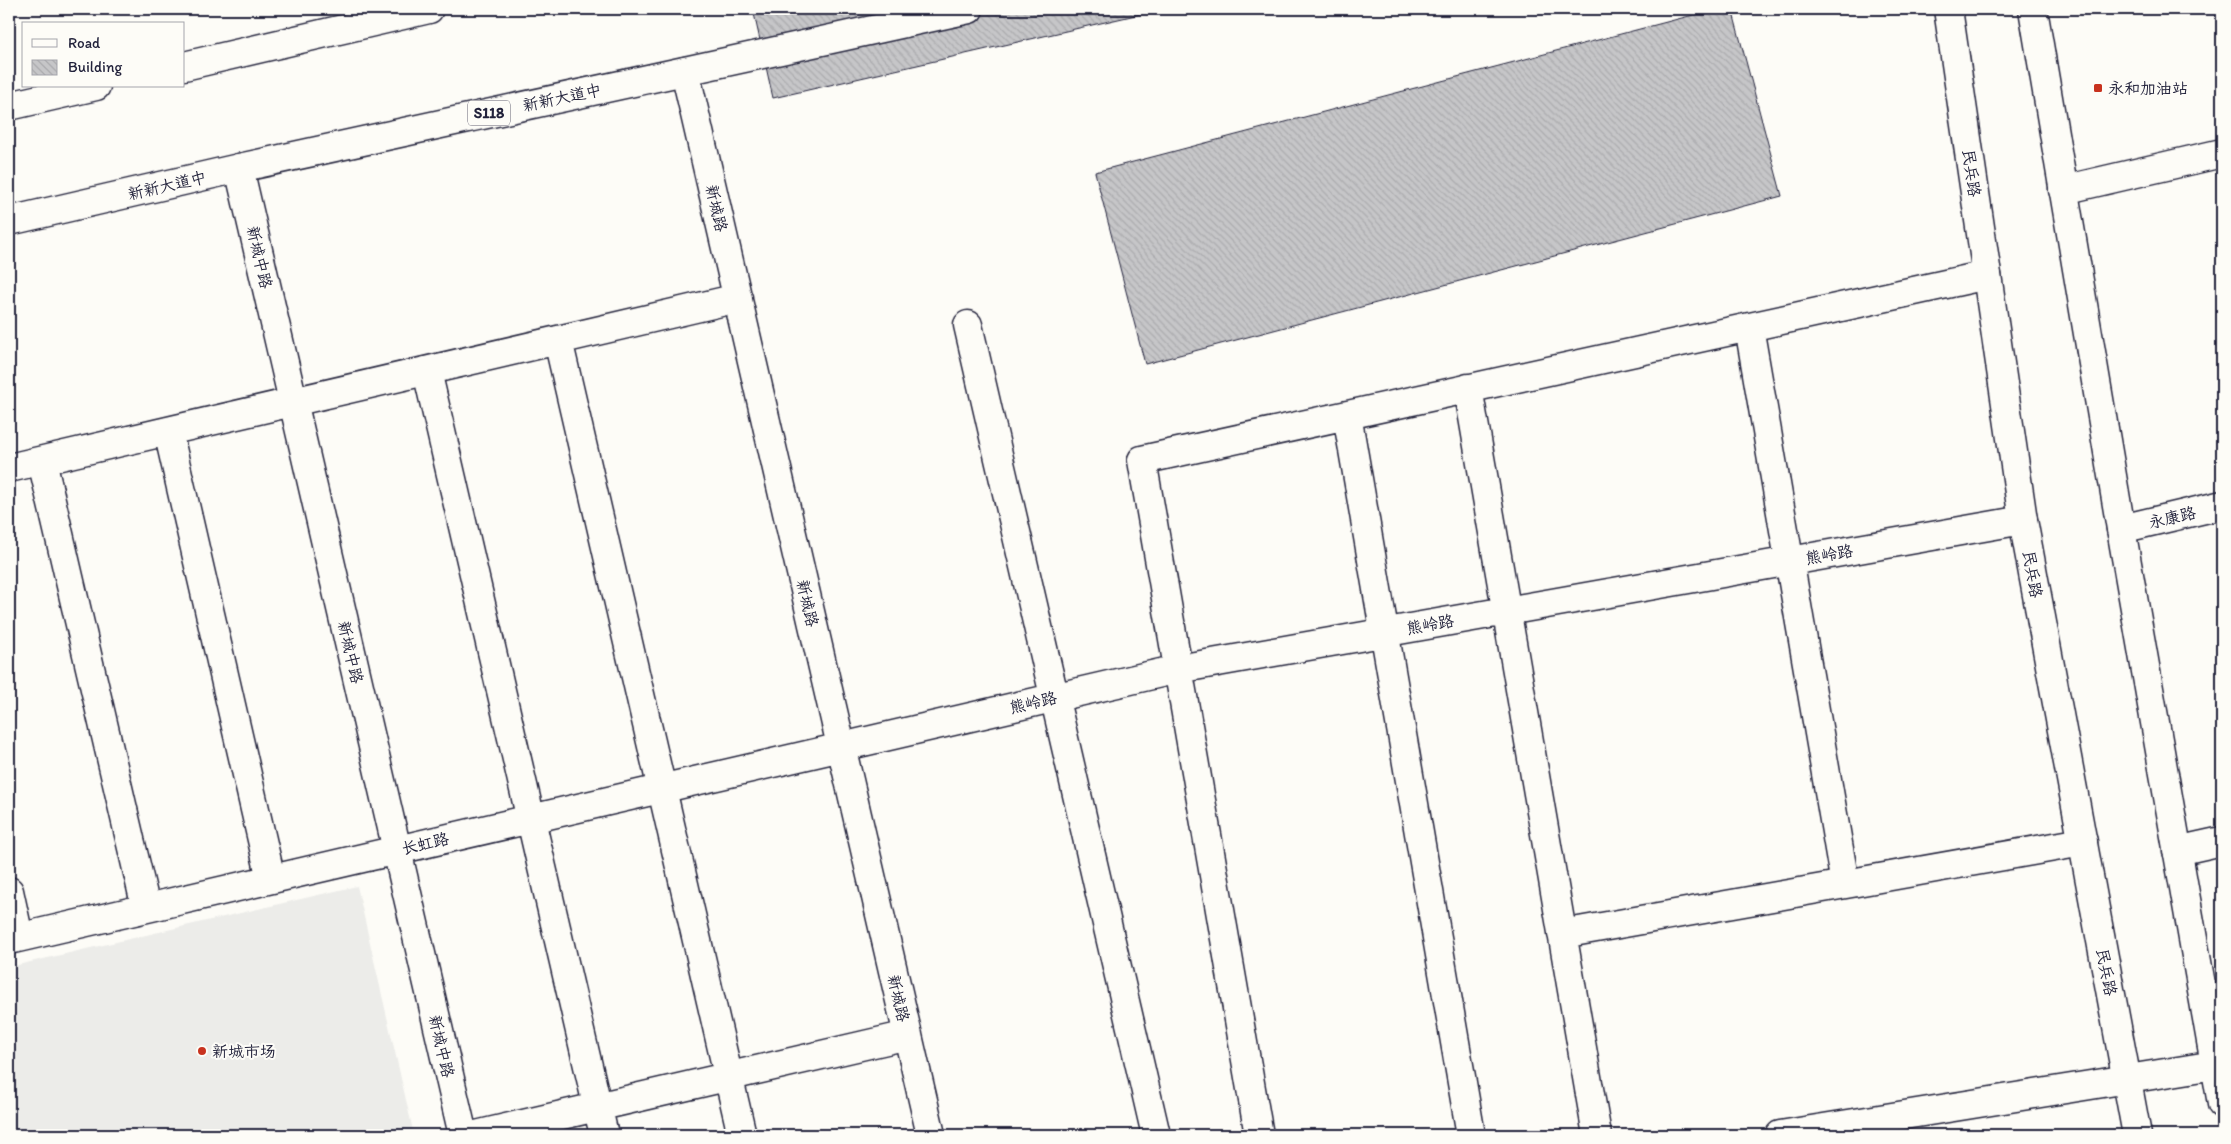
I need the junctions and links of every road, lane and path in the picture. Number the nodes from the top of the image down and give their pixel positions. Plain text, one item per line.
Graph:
1 (429, 9) edge
2 (969, 9) edge
3 (1948, 9) edge
4 (2033, 9) edge
5 (185, 66) edge
6 (685, 71) junction
7 (87, 88) edge
8 (9, 106) edge
9 (2222, 153) edge
10 (239, 168) junction
11 (2063, 190) junction
12 (9, 221) edge
13 (1987, 275) junction
14 (738, 298) junction
15 (968, 325) dead end
16 (1749, 327) junction
17 (558, 340) junction
18 (427, 370) junction
19 (1468, 388) junction
20 (293, 402) junction
21 (1346, 415) junction
22 (168, 431) junction
23 (42, 460) junction
24 (9, 468) edge
25 (2222, 505) edge
26 (2023, 520) junction
27 (2121, 529) junction
28 (1789, 562) junction
29 (1506, 611) junction
30 (1384, 632) junction
31 (1178, 668) junction
32 (1054, 697) junction
33 (841, 746) junction
34 (662, 788) junction
35 (531, 819) junction
36 (2222, 841) edge
37 (2083, 842) junction
38 (397, 850) junction
39 (2177, 851) junction
40 (271, 879) junction
41 (1846, 884) junction
42 (9, 891) edge
43 (146, 908) junction
44 (1562, 934) junction
45 (14, 939) edge
46 (908, 1035) junction
47 (2215, 1065) junction
48 (729, 1077) junction
49 (2127, 1079) junction
50 (2222, 1104) edge
51 (598, 1107) junction
52 (463, 1135) edge
53 (476, 1135) edge
54 (604, 1135) edge
55 (742, 1135) edge
56 (931, 1135) edge
57 (1156, 1135) edge
58 (1259, 1135) edge
59 (1471, 1135) edge
60 (1598, 1135) edge
61 (1780, 1135) edge
62 (2137, 1135) edge

1 - 5 street
2 - 6 street, 新新大道中 / S118
3 - 13 street, 民兵路
4 - 11 street
6 - 10 street, 新新大道中 / S118
6 - 14 street, 新城路
7 - 8 street
9 - 11 street
10 - 12 street, 新新大道中 / S118
10 - 20 street, 新城中路
11 - 27 street
13 - 16 street
13 - 26 street, 民兵路
14 - 17 street
14 - 33 street, 新城路
15 - 32 street
16 - 19 street
16 - 28 street
17 - 18 street
17 - 34 street
18 - 20 street
18 - 35 street
19 - 21 street
19 - 29 street
20 - 22 street
20 - 38 street, 新城中路
21 - 30 street
21 - 31 street
22 - 23 street
22 - 40 street
23 - 24 street
23 - 43 street
25 - 27 street, 永康路
26 - 28 street, 熊岭路
26 - 37 street, 民兵路
27 - 39 street
28 - 29 street, 熊岭路
28 - 41 street
29 - 30 street, 熊岭路
29 - 44 street
30 - 31 street, 熊岭路
30 - 59 street
31 - 32 street, 熊岭路
31 - 58 street
32 - 33 street, 熊岭路
32 - 57 street
33 - 34 street, 长虹路
33 - 46 street, 新城路
34 - 35 street, 长虹路
34 - 48 street
35 - 38 street, 长虹路
35 - 51 street
36 - 39 street
37 - 41 street
37 - 49 street, 民兵路
38 - 40 street, 长虹路
38 - 52 street, 新城中路
39 - 47 street
40 - 43 street, 长虹路
41 - 44 street
42 - 45 street
43 - 45 street, 长虹路
44 - 60 street
46 - 48 street
46 - 56 street, 新城路
47 - 49 street
47 - 50 street
48 - 51 street
48 - 55 street
49 - 61 street
49 - 62 street, 民兵路
51 - 53 street
51 - 54 street

